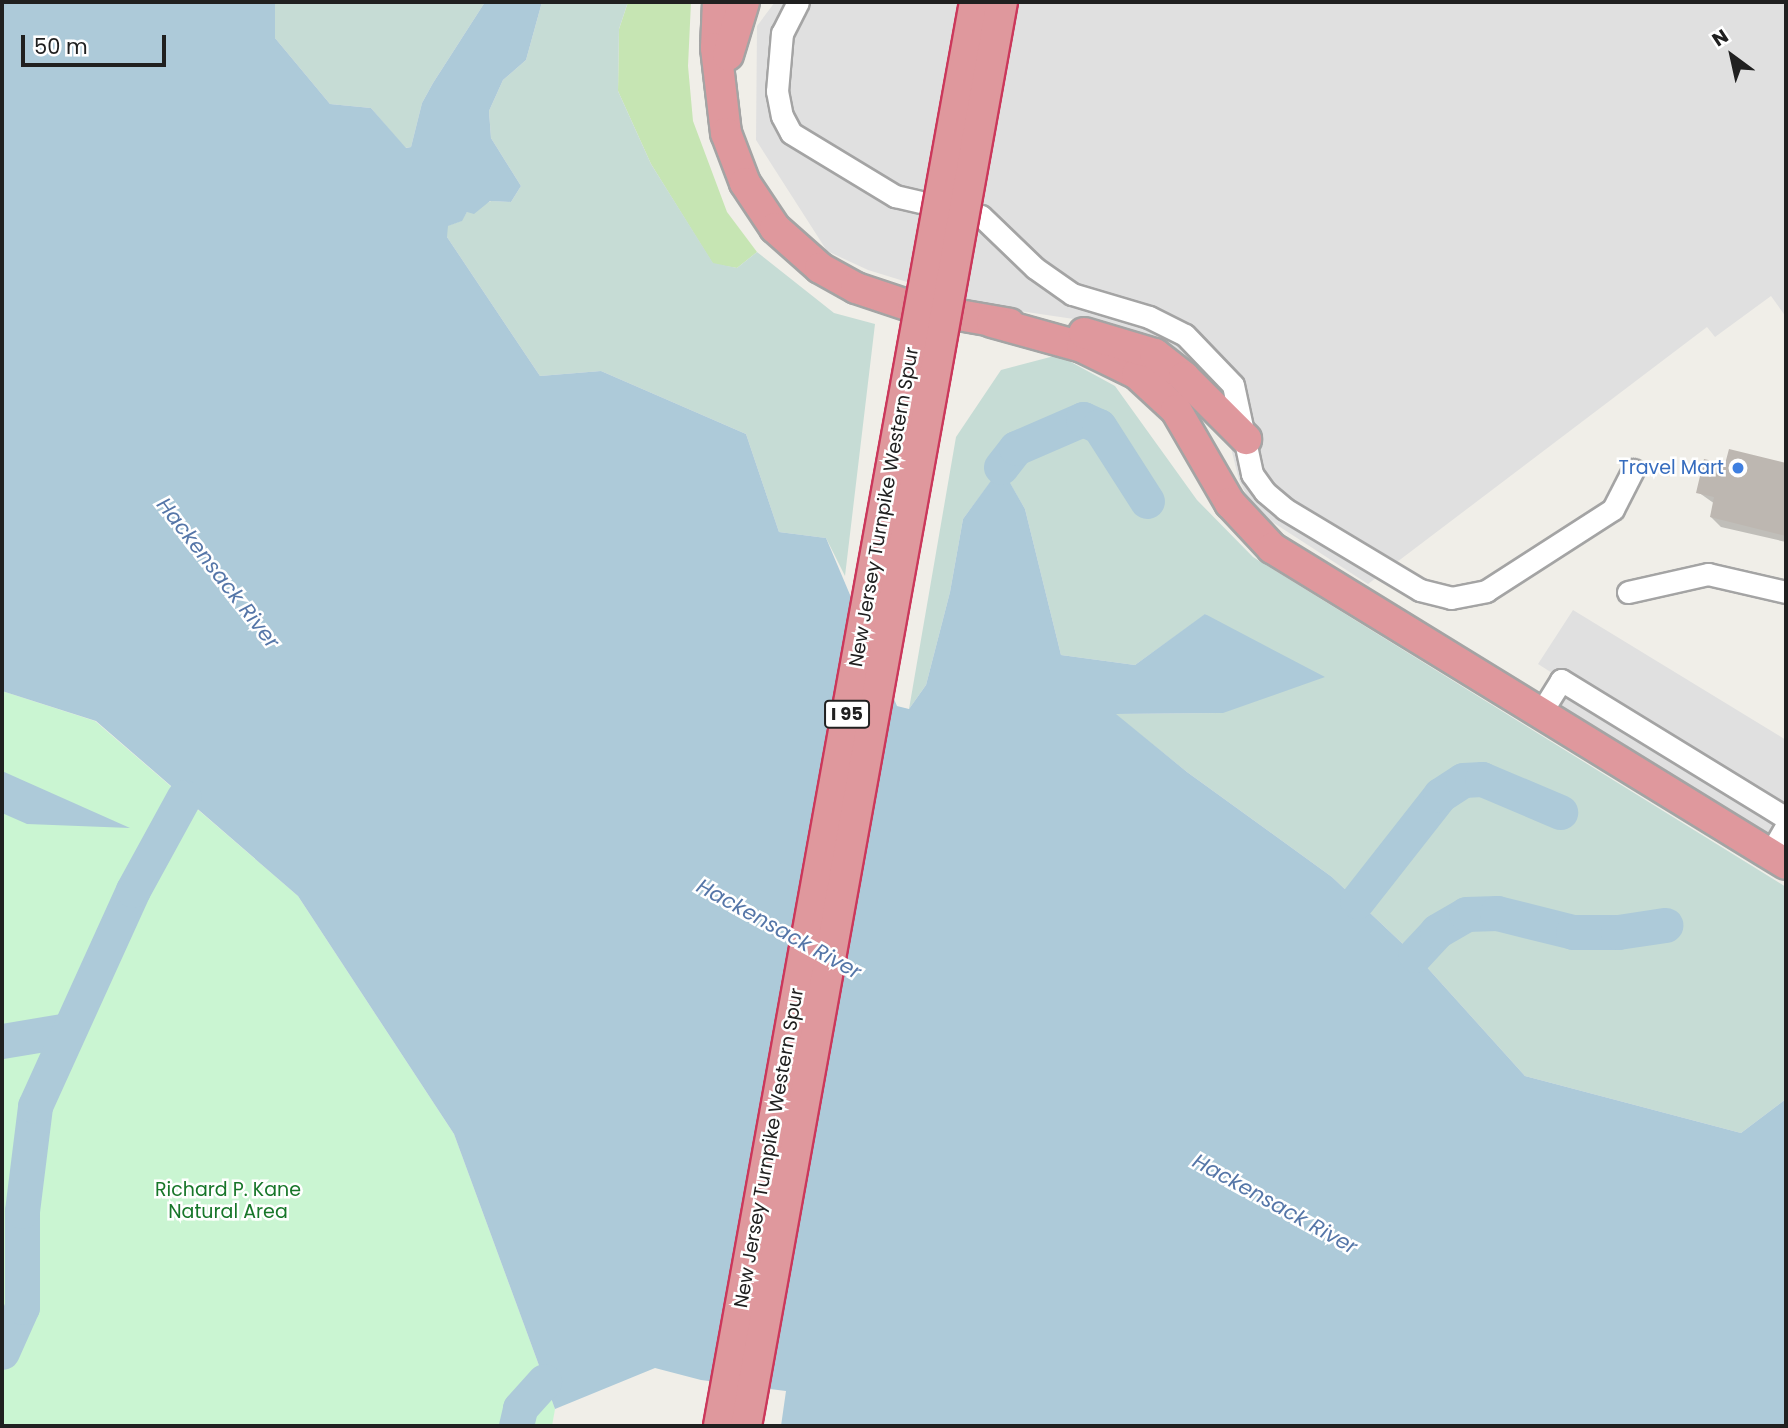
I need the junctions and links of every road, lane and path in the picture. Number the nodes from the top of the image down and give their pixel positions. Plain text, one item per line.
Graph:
1 (719, 2) edge
2 (744, 2) edge
3 (798, 2) edge
4 (975, 2) edge
5 (1002, 2) edge
6 (722, 94) junction
7 (992, 322) junction
8 (1246, 439) junction
9 (1633, 470) dead end
10 (1628, 592) dead end
11 (1786, 592) edge
12 (1540, 714) junction
13 (1786, 818) edge
14 (1786, 826) edge
15 (1778, 859) edge
16 (719, 1426) edge
17 (746, 1426) edge

1 - 6 highway
2 - 6 highway
3 - 8 lane
4 - 16 highway, New Jersey Turnpike Western Spur / I 95, bridge
5 - 17 highway, New Jersey Turnpike Western Spur / I 95, bridge
6 - 7 highway
7 - 8 highway
7 - 12 highway
8 - 9 lane
10 - 11 lane
12 - 13 lane
12 - 15 highway
14 - 15 lane

